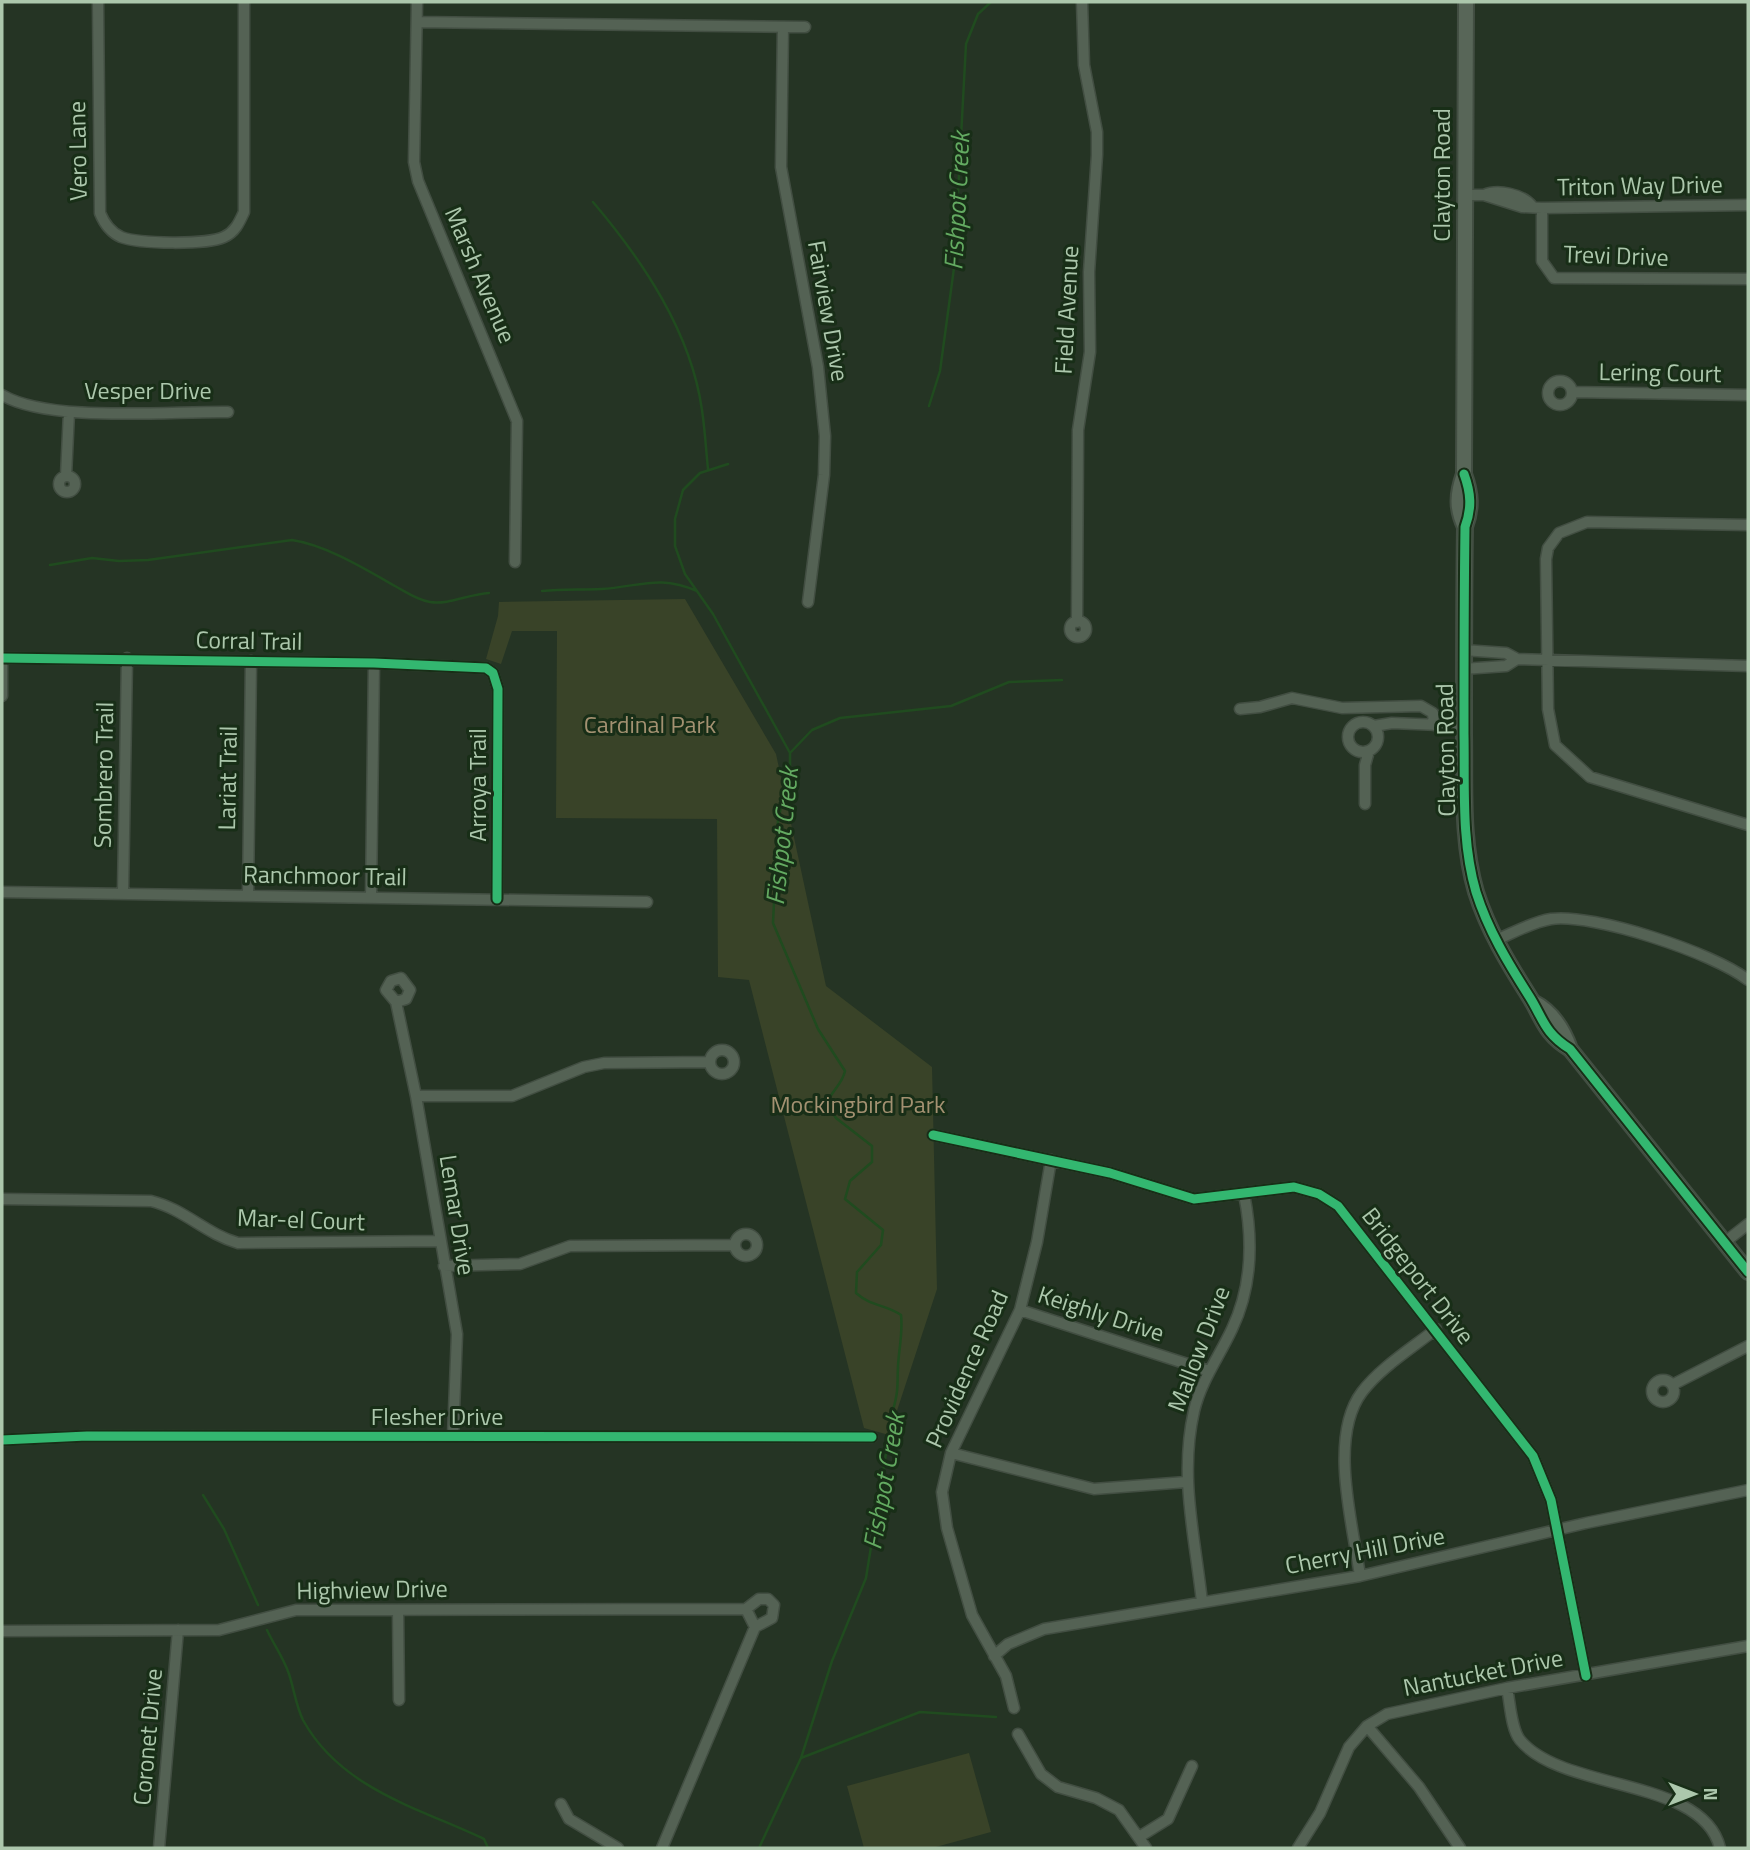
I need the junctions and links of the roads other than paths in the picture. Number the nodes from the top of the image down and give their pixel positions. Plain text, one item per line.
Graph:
1 (97, 2) edge
2 (244, 2) edge
3 (417, 2) edge
4 (1082, 2) edge
5 (1466, 2) edge
6 (417, 22) junction
7 (783, 27) junction
8 (805, 27) dead end
9 (1465, 195) junction
10 (1748, 205) edge
11 (1537, 207) junction
12 (1748, 279) edge
13 (1572, 392) dead end
14 (2, 395) edge
15 (1748, 395) edge
16 (69, 412) junction
17 (228, 412) dead end
18 (66, 475) dead end
19 (1748, 525) edge
20 (515, 562) dead end
21 (808, 602) dead end
22 (1077, 622) dead end
23 (1464, 650) junction
24 (2, 658) edge
25 (127, 658) junction
26 (1517, 659) junction
27 (1548, 659) junction
28 (251, 661) junction
29 (374, 663) junction
30 (1748, 666) edge
31 (1463, 669) junction
32 (493, 673) joint
33 (2, 696) edge
34 (1240, 709) dead end
35 (1434, 725) junction
36 (1374, 726) junction
37 (1464, 726) junction
38 (1369, 751) junction
39 (1366, 804) dead end
40 (1748, 825) edge
41 (2, 892) edge
42 (123, 892) junction
43 (248, 895) junction
44 (371, 898) junction
45 (497, 899) junction
46 (647, 902) dead end
47 (1496, 940) junction
48 (1748, 980) edge
49 (396, 1002) dead end
50 (710, 1062) dead end
51 (416, 1096) junction
52 (933, 1135) dead end
53 (1051, 1160) junction
54 (1244, 1194) junction
55 (2, 1199) edge
56 (1748, 1224) edge
57 (440, 1241) junction
58 (1725, 1242) junction
59 (735, 1245) dead end
60 (444, 1266) junction
61 (1748, 1272) edge
62 (1020, 1310) junction
63 (1436, 1329) junction
64 (1748, 1346) edge
65 (1209, 1371) junction
66 (1672, 1385) dead end
67 (453, 1436) junction
68 (872, 1437) dead end
69 (2, 1440) edge
70 (951, 1453) junction
71 (1186, 1482) junction
72 (1748, 1490) edge
73 (1558, 1530) junction
74 (1360, 1576) junction
75 (1202, 1602) junction
76 (746, 1609) junction
77 (398, 1610) junction
78 (755, 1628) junction
79 (178, 1630) junction
80 (2, 1631) edge
81 (1748, 1646) edge
82 (994, 1656) junction
83 (1586, 1676) junction
84 (1507, 1688) junction
85 (398, 1700) dead end
86 (1014, 1708) dead end
87 (1367, 1726) junction
88 (1018, 1734) dead end
89 (1192, 1766) dead end
90 (561, 1804) dead end
91 (1139, 1837) junction
92 (159, 1848) edge
93 (618, 1848) edge
94 (662, 1848) edge
95 (1146, 1848) edge
96 (1298, 1848) edge
97 (1460, 1848) edge
98 (1720, 1848) edge

1 - 2 street, Vero Lane
3 - 6 street, Marsh Avenue
4 - 22 street, Field Avenue
5 - 9 main road, Clayton Road
6 - 7 street
6 - 20 street, Marsh Avenue
7 - 8 street
7 - 21 street, Fairview Drive
9 - 11 street, Triton Way Drive
9 - 23 main road, Clayton Road
10 - 11 street, Triton Way Drive
11 - 12 street, Trevi Drive
13 - 15 street, Lering Court
14 - 16 street, Vesper Drive
16 - 17 street, Vesper Drive
16 - 18 street, Vesper Drive
19 - 27 street
23 - 26 street
23 - 31 main road, Clayton Road
24 - 25 street, Corral Trail
24 - 33 street
25 - 28 street, Corral Trail
25 - 42 street, Sombrero Trail
26 - 27 street
26 - 31 street
27 - 30 street
27 - 40 street
28 - 29 street, Corral Trail
28 - 43 street, Lariat Trail
29 - 32 street, Corral Trail
29 - 44 street
31 - 37 main road, Clayton Road
32 - 45 street, Arroya Trail
34 - 35 street
35 - 36 street
35 - 37 street
36 - 38 street
36 - 38 street
37 - 47 main road, Clayton Road
38 - 39 street
41 - 42 street, Ranchmoor Trail
42 - 43 street, Ranchmoor Trail
43 - 44 street, Ranchmoor Trail
44 - 45 street, Ranchmoor Trail
45 - 46 street, Ranchmoor Trail
47 - 48 street
47 - 58 main road, Clayton Road
49 - 51 street, Lemar Drive
50 - 51 street
51 - 57 street, Lemar Drive
52 - 53 street, Bridgeport Drive
53 - 54 street, Bridgeport Drive
53 - 62 street, Providence Road
54 - 63 street, Bridgeport Drive
54 - 65 street, Mallow Drive
55 - 57 street, Mar-el Court
56 - 58 street
57 - 60 street, Lemar Drive
58 - 61 main road, Clayton Road
59 - 60 street
60 - 67 street, Lemar Drive
62 - 65 street, Keighly Drive
62 - 70 street, Providence Road
63 - 73 street, Bridgeport Drive
63 - 74 street
64 - 66 street
65 - 71 street, Mallow Drive
67 - 68 street, Flesher Drive
67 - 69 street, Flesher Drive
70 - 71 street
70 - 82 street, Providence Road
71 - 75 street, Mallow Drive
72 - 73 street, Cherry Hill Drive
73 - 74 street, Cherry Hill Drive
73 - 83 street, Bridgeport Drive
74 - 75 street, Cherry Hill Drive
75 - 82 street, Cherry Hill Drive
76 - 77 street, Highview Drive
76 - 78 street
76 - 78 street, Highview Drive
77 - 79 street, Highview Drive
77 - 85 street
78 - 94 street, Highview Drive
79 - 80 street, Highview Drive
79 - 92 street, Coronet Drive
81 - 83 street, Nantucket Drive
82 - 86 street, Providence Road
83 - 84 street, Nantucket Drive
84 - 87 street, Nantucket Drive
84 - 98 street
87 - 96 street, Nantucket Drive
87 - 97 street
88 - 91 street
89 - 91 street
90 - 93 street
91 - 95 street

